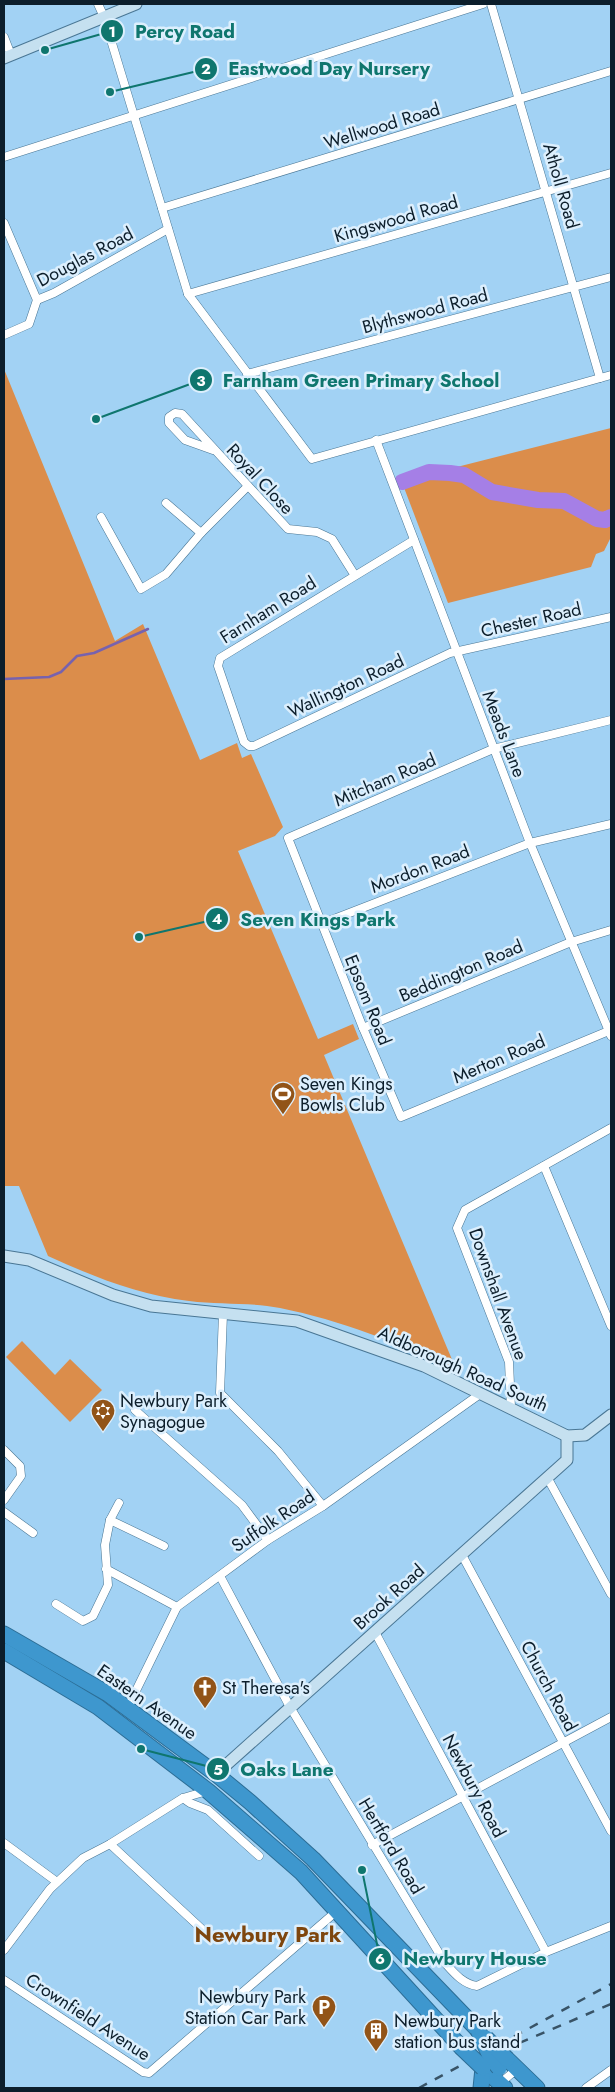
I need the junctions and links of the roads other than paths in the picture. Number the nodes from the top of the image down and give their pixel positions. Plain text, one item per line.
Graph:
1 (98, 4) edge
2 (136, 4) edge
3 (483, 4) edge
4 (491, 4) edge
5 (104, 17) junction
6 (4, 37) edge
7 (7, 56) edge
8 (611, 71) edge
9 (521, 100) junction
10 (133, 116) junction
11 (4, 157) edge
12 (611, 173) edge
13 (548, 192) junction
14 (162, 208) junction
15 (4, 223) edge
16 (168, 229) junction
17 (611, 276) edge
18 (574, 287) junction
19 (188, 294) junction
20 (37, 300) junction
21 (4, 335) edge
22 (247, 374) junction
23 (611, 375) edge
24 (600, 378) junction
25 (376, 440) junction
26 (213, 450) junction
27 (248, 486) junction
28 (166, 503) dead end
29 (100, 517) dead end
30 (201, 533) junction
31 (414, 540) junction
32 (354, 574) junction
33 (611, 617) edge
34 (456, 652) junction
35 (611, 720) edge
36 (249, 746) joint
37 (493, 749) junction
38 (611, 824) edge
39 (288, 838) joint
40 (530, 843) junction
41 (321, 924) junction
42 (611, 930) edge
43 (571, 942) junction
44 (363, 1028) junction
45 (610, 1032) edge
46 (401, 1117) joint
47 (611, 1128) edge
48 (544, 1166) junction
49 (4, 1256) edge
50 (223, 1314) junction
51 (611, 1326) edge
52 (480, 1394) junction
53 (511, 1408) junction
54 (135, 1410) dead end
55 (611, 1415) edge
56 (567, 1436) junction
57 (4, 1450) edge
58 (547, 1477) junction
59 (4, 1500) edge
60 (119, 1504) dead end
61 (323, 1506) junction
62 (4, 1512) edge
63 (110, 1520) junction
64 (33, 1533) dead end
65 (268, 1540) junction
66 (164, 1546) dead end
67 (462, 1555) junction
68 (106, 1569) junction
69 (220, 1576) junction
70 (611, 1594) edge
71 (56, 1604) dead end
72 (177, 1607) junction
73 (4, 1634) edge
74 (376, 1634) junction
75 (4, 1651) edge
76 (290, 1708) junction
77 (127, 1709) junction
78 (611, 1717) edge
79 (563, 1742) junction
80 (187, 1773) junction
81 (216, 1774) junction
82 (208, 1791) junction
83 (462, 1796) junction
84 (182, 1798) junction
85 (611, 1831) edge
86 (4, 1843) edge
87 (110, 1844) junction
88 (372, 1845) junction
89 (259, 1856) dead end
90 (57, 1882) junction
91 (338, 1910) junction
92 (611, 1926) edge
93 (205, 1932) dead end
94 (4, 1950) edge
95 (546, 1952) junction
96 (407, 1959) junction
97 (4, 1980) edge
98 (445, 1995) junction
99 (421, 1998) junction
100 (508, 2065) junction
101 (483, 2068) junction
102 (611, 2070) edge
103 (500, 2087) edge
104 (481, 2088) edge
105 (537, 2088) edge
106 (586, 2088) edge

1 - 5 street
2 - 5 street
3 - 10 street
4 - 9 street, Atholl Road
5 - 7 street
5 - 10 street
6 - 7 street
8 - 9 street, Wellwood Road
9 - 13 street, Atholl Road
9 - 14 street, Wellwood Road
10 - 11 street
10 - 14 street
12 - 13 street, Kingswood Road
13 - 18 street, Atholl Road
13 - 19 street, Kingswood Road
14 - 16 street
15 - 20 street, Douglas Road
16 - 19 street
16 - 20 street, Douglas Road
17 - 18 street, Blythswood Road
18 - 22 street, Blythswood Road
18 - 24 street, Atholl Road
19 - 22 street
20 - 21 street
22 - 25 street
23 - 24 street
24 - 25 street
25 - 31 street, Meads Lane
26 - 26 street, Royal Close
26 - 27 street, Royal Close
27 - 30 street
27 - 32 street, Royal Close
28 - 30 street
29 - 30 street
31 - 32 street, Farnham Road
31 - 34 street, Meads Lane
32 - 36 street, Farnham Road
33 - 34 street, Chester Road
34 - 36 street, Wallington Road
34 - 37 street, Meads Lane
35 - 37 street, Mitcham Road
37 - 39 street, Mitcham Road
37 - 40 street, Meads Lane
38 - 40 street, Mordon Road
39 - 41 street, Epsom Road
40 - 41 street, Mordon Road
40 - 43 street, Meads Lane
41 - 44 street, Epsom Road
42 - 43 street, Beddington Road
43 - 44 street, Beddington Road
43 - 45 street, Meads Lane
44 - 46 street, Epsom Road
45 - 46 street, Merton Road
47 - 48 street, Downshall Avenue
48 - 51 street
48 - 53 street, Downshall Avenue
49 - 50 street, Aldborough Road South
50 - 52 street, Aldborough Road South
50 - 61 street
52 - 53 street, Aldborough Road South
52 - 61 street, Suffolk Road
53 - 56 street, Aldborough Road South
54 - 65 street
55 - 56 street
56 - 58 street, Brook Road
57 - 59 street
58 - 67 street, Brook Road
58 - 70 street
60 - 63 street
61 - 65 street, Suffolk Road
62 - 64 street
63 - 66 street
63 - 68 street
65 - 69 street, Suffolk Road
67 - 74 street, Brook Road
67 - 79 street, Church Road
68 - 71 street
68 - 72 street
69 - 72 street, Suffolk Road
69 - 76 street, Hertford Road
72 - 77 street, Suffolk Road
73 - 77 highway, Eastern Avenue
74 - 76 street, Brook Road
74 - 83 street, Newbury Road
75 - 80 highway, Eastern Avenue
76 - 81 street, Brook Road
76 - 88 street, Hertford Road
77 - 81 highway, Eastern Avenue
78 - 79 street
79 - 83 street
79 - 85 street, Church Road
80 - 82 highway, Eastern Avenue
80 - 84 street
81 - 96 highway, Eastern Avenue
82 - 84 street
82 - 91 highway, Eastern Avenue
83 - 88 street
83 - 95 street, Newbury Road
84 - 87 street
84 - 89 street
86 - 90 street
87 - 90 street
87 - 93 street
88 - 95 street, Hertford Road
90 - 94 street
91 - 97 street, Crownfield Avenue
91 - 99 highway, Eastern Avenue
92 - 95 street
96 - 98 highway, Eastern Avenue
96 - 99 highway
98 - 99 highway
98 - 100 highway, Eastern Avenue, bridge
99 - 101 highway, Eastern Avenue, bridge
100 - 103 highway
100 - 105 highway, Eastern Avenue
101 - 103 highway, Eastern Avenue
101 - 104 highway
102 - 106 street

